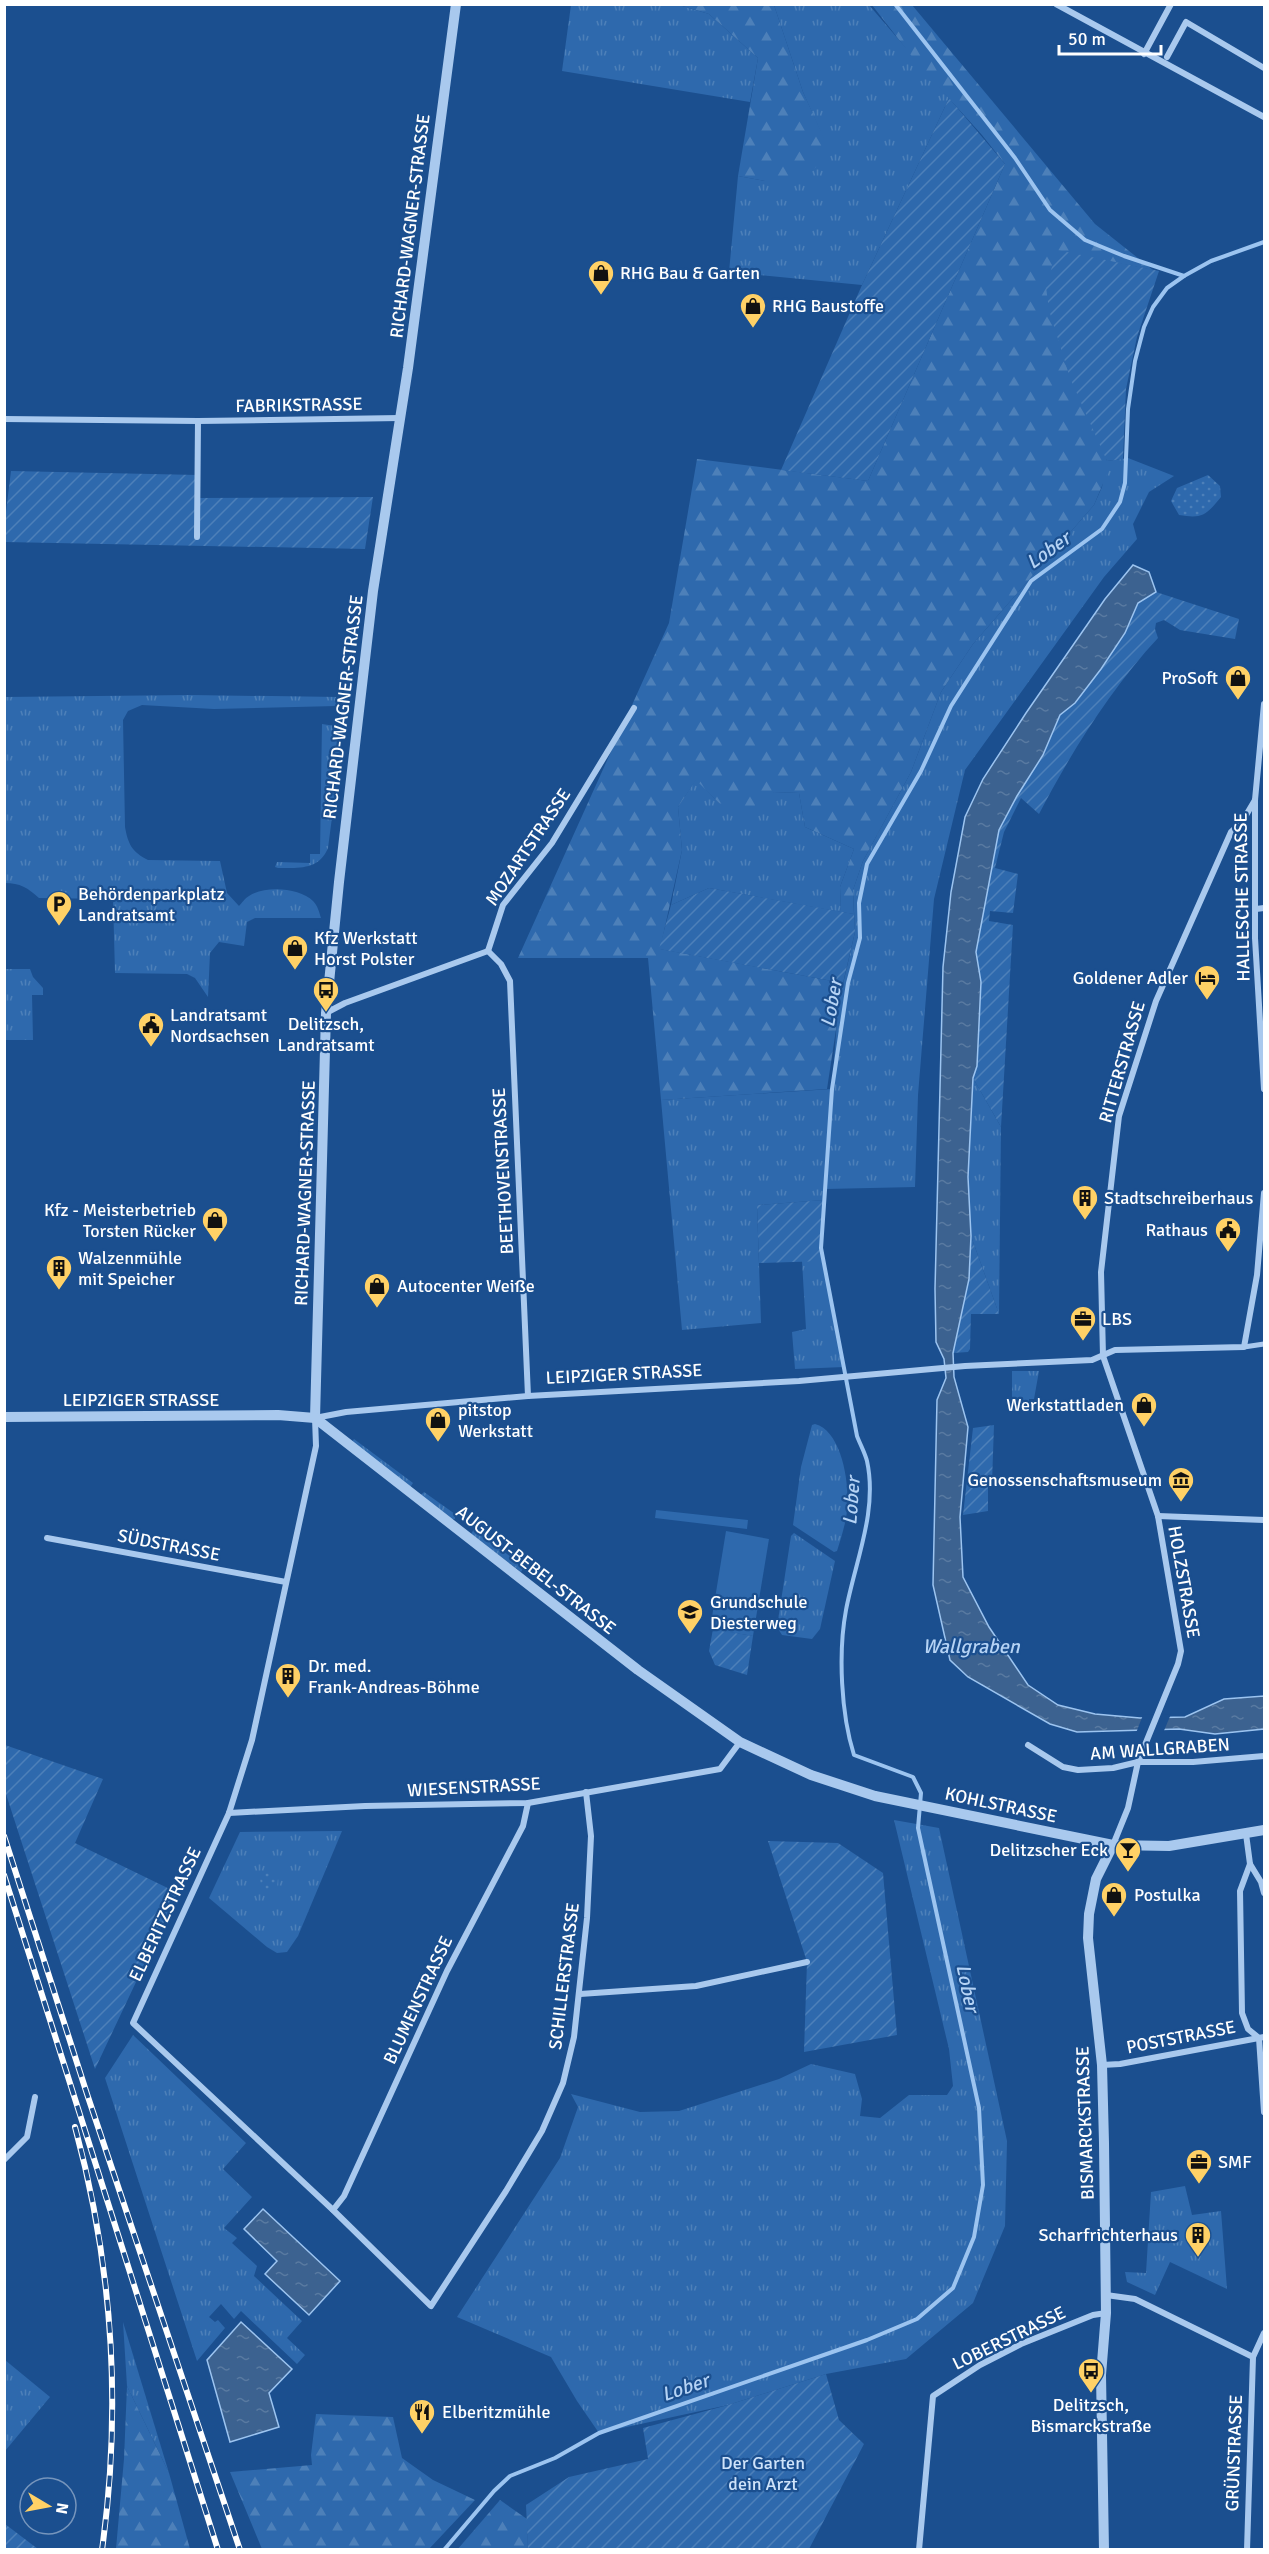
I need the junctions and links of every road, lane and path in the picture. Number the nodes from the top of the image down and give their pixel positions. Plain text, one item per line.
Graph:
1 (456, 4) edge
2 (1056, 4) edge
3 (1171, 4) edge
4 (1144, 54) junction
5 (1167, 57) dead end
6 (1264, 68) edge
7 (1264, 117) edge
8 (4, 418) edge
9 (400, 418) junction
10 (198, 421) junction
11 (197, 537) dead end
12 (1264, 704) edge
13 (634, 708) dead end
14 (1255, 800) junction
15 (1264, 908) edge
16 (1256, 909) junction
17 (488, 951) junction
18 (326, 1013) junction
19 (1264, 1089) edge
20 (1264, 1192) edge
21 (1257, 1275) junction
22 (1264, 1277) edge
23 (1264, 1344) edge
24 (1244, 1347) junction
25 (1102, 1356) junction
26 (528, 1396) junction
27 (4, 1417) edge
28 (315, 1419) junction
29 (1158, 1516) junction
30 (1264, 1520) edge
31 (47, 1538) dead end
32 (286, 1582) junction
33 (740, 1742) junction
34 (1028, 1745) dead end
35 (1264, 1756) edge
36 (1138, 1762) junction
37 (586, 1792) junction
38 (528, 1803) junction
39 (229, 1813) junction
40 (1264, 1830) edge
41 (1246, 1834) junction
42 (1113, 1845) junction
43 (1250, 1864) junction
44 (1264, 1893) edge
45 (807, 1962) dead end
46 (580, 1994) junction
47 (1263, 2036) edge
48 (1102, 2065) junction
49 (35, 2097) dead end
50 (1264, 2112) edge
51 (4, 2160) edge
52 (333, 2210) junction
53 (1106, 2295) junction
54 (431, 2306) joint
55 (1106, 2313) junction
56 (1264, 2333) edge
57 (1253, 2357) junction
58 (919, 2550) edge
59 (1104, 2550) edge
60 (1247, 2550) edge

1 - 9 street, RICHARD-WAGNER-STRASSE
2 - 4 street
3 - 4 street
4 - 7 street
5 - 6 street
8 - 10 street, FABRIKSTRASSE
9 - 10 street, FABRIKSTRASSE
9 - 18 street, RICHARD-WAGNER-STRASSE
10 - 11 street
12 - 14 street, HALLESCHE STRASSE
13 - 17 street, MOZARTSTRASSE
14 - 16 street, HALLESCHE STRASSE
14 - 25 street, RITTERSTRASSE
15 - 16 street
16 - 19 street, HALLESCHE STRASSE
17 - 18 street
17 - 26 street, BEETHOVENSTRASSE
18 - 28 street, RICHARD-WAGNER-STRASSE
20 - 21 street
21 - 22 street
21 - 24 street
23 - 24 street
24 - 25 street, LEIPZIGER STRASSE
25 - 26 street, LEIPZIGER STRASSE
25 - 29 street, HOLZSTRASSE
26 - 28 street, LEIPZIGER STRASSE
27 - 28 street, LEIPZIGER STRASSE
28 - 32 street, ELBERITZSTRASSE
28 - 33 street, AUGUST-BEBEL-STRASSE
29 - 30 street
29 - 36 street, HOLZSTRASSE
31 - 32 street, SÜDSTRASSE
32 - 39 street, ELBERITZSTRASSE
33 - 37 street, WIESENSTRASSE
33 - 42 street, KOHLSTRASSE
34 - 36 street, AM WALLGRABEN
35 - 36 street, AM WALLGRABEN
36 - 42 street, HOLZSTRASSE
37 - 38 street, WIESENSTRASSE
37 - 46 street, SCHILLERSTRASSE
38 - 39 street, WIESENSTRASSE
38 - 52 street, BLUMENSTRASSE
39 - 52 street, ELBERITZSTRASSE
40 - 41 street, KOHLSTRASSE
41 - 42 street, KOHLSTRASSE
41 - 43 street
42 - 48 street, BISMARCKSTRASSE
43 - 44 street
43 - 47 street
45 - 46 street
46 - 54 street, SCHILLERSTRASSE
47 - 48 street, POSTSTRASSE
47 - 50 street
48 - 53 street, BISMARCKSTRASSE
49 - 51 street
52 - 54 street, ELBERITZSTRASSE
53 - 55 street, BISMARCKSTRASSE
53 - 57 street
55 - 58 street, LOBERSTRASSE
55 - 59 street, BISMARCKSTRASSE
56 - 57 street
57 - 60 street, GRÜNSTRASSE

